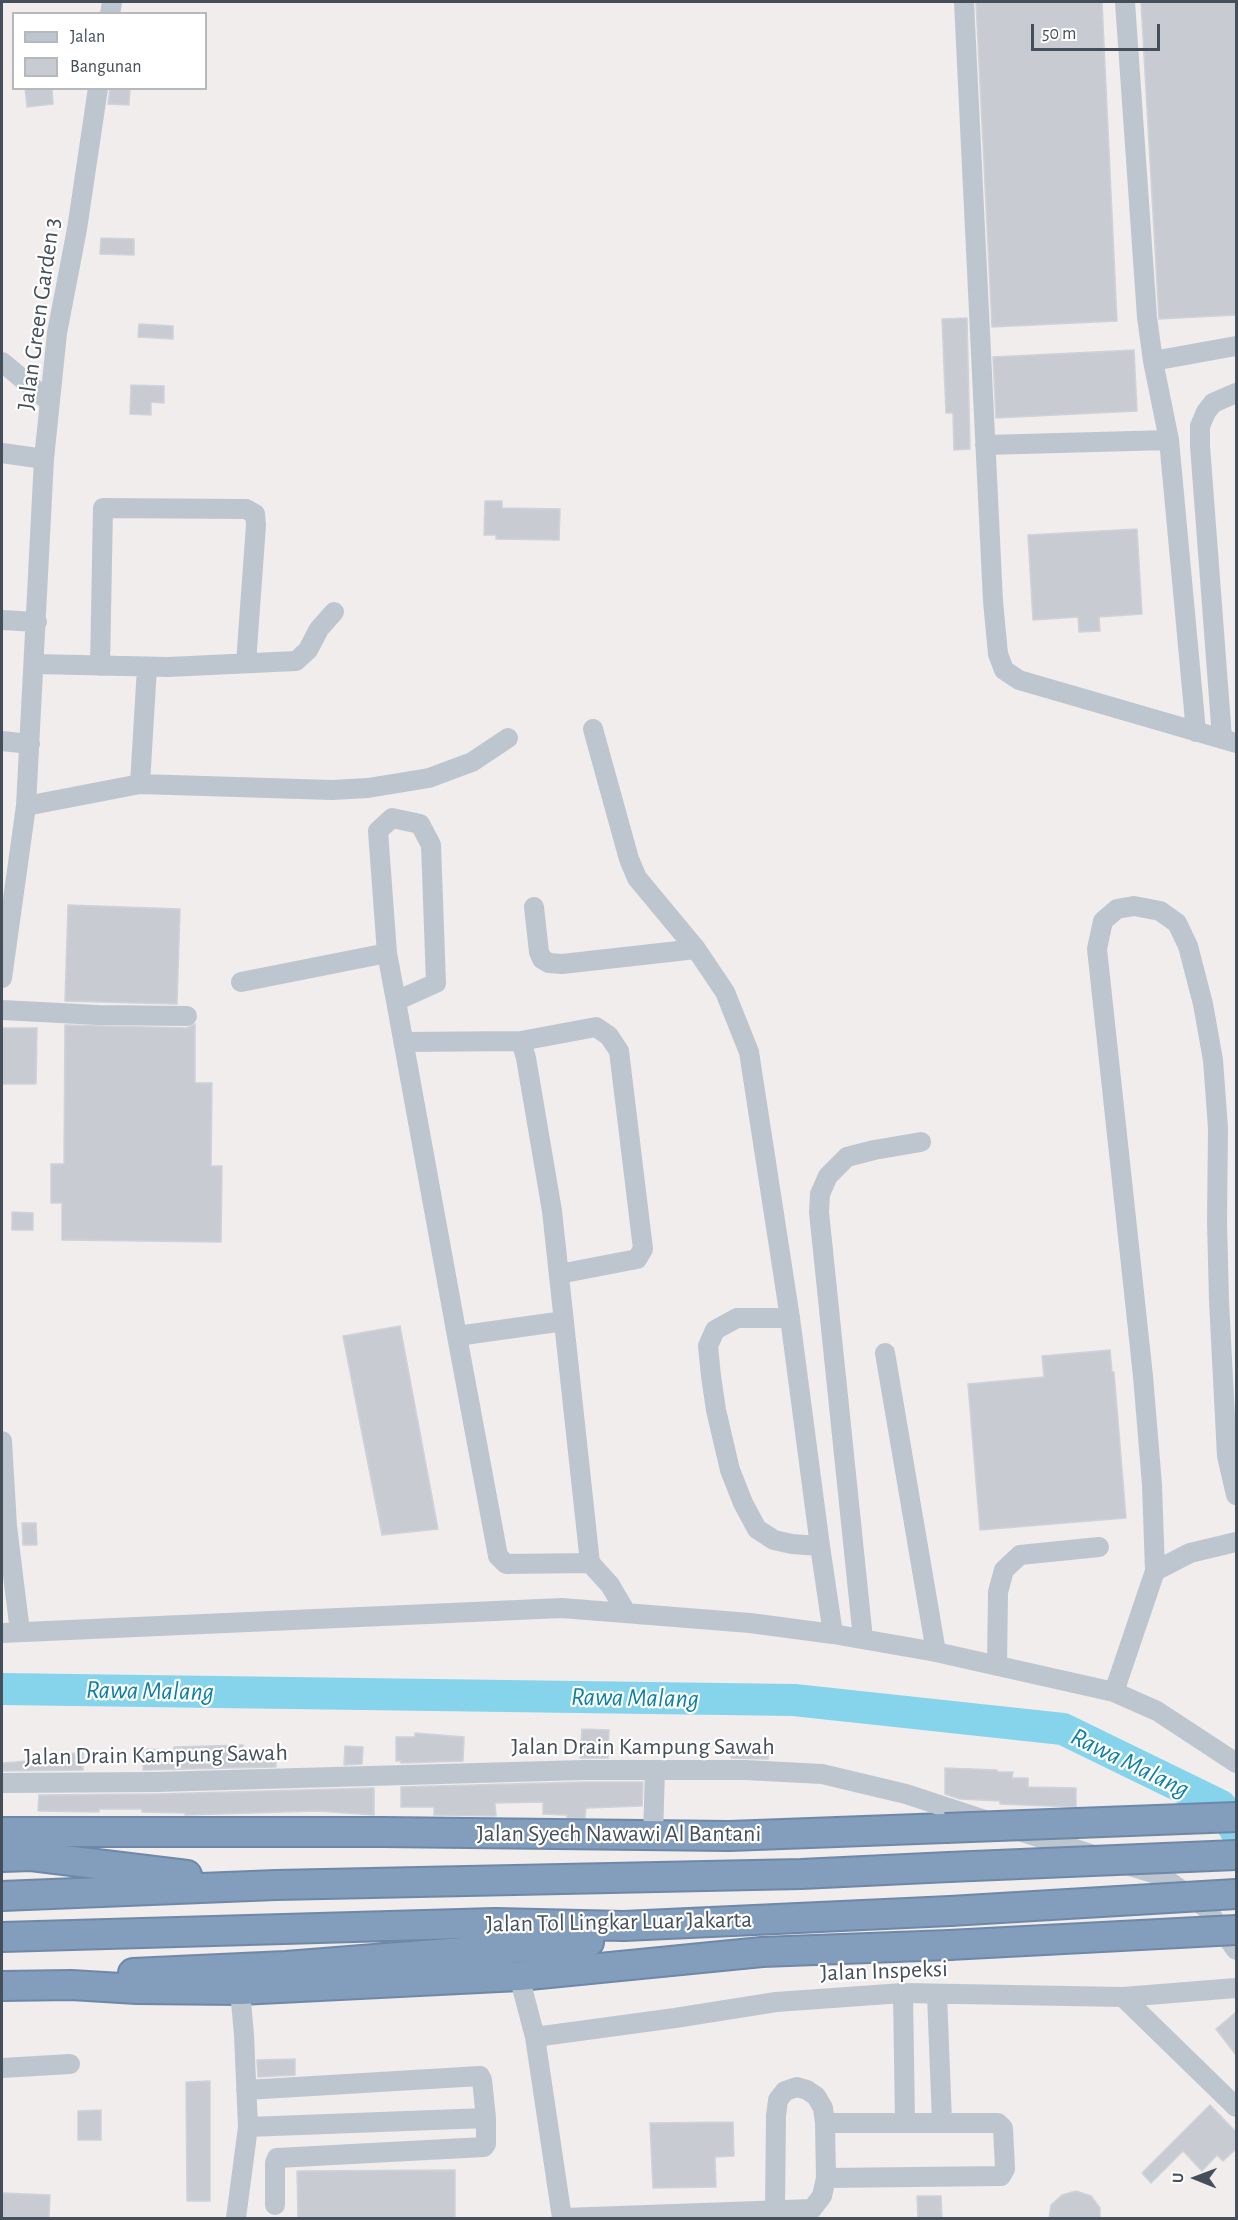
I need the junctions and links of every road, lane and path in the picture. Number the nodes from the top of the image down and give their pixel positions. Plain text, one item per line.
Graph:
1 (964, 2) edge
2 (1125, 2) edge
3 (98, 90) edge
4 (1236, 346) edge
5 (1153, 361) junction
6 (2, 362) edge
7 (1236, 393) edge
8 (50, 402) junction
9 (1169, 440) junction
10 (985, 445) junction
11 (2, 453) edge
12 (44, 459) junction
13 (334, 612) dead end
14 (2, 620) edge
15 (37, 622) junction
16 (246, 663) junction
17 (35, 664) junction
18 (100, 666) junction
19 (147, 667) junction
20 (593, 729) dead end
21 (1196, 732) junction
22 (508, 738) dead end
23 (1229, 740) edge
24 (2, 741) edge
25 (30, 744) junction
26 (140, 784) junction
27 (26, 806) junction
28 (534, 907) dead end
29 (696, 950) junction
30 (387, 953) junction
31 (2, 978) edge
32 (241, 982) dead end
33 (396, 1001) junction
34 (2, 1010) edge
35 (187, 1016) dead end
36 (521, 1041) junction
37 (404, 1042) junction
38 (921, 1142) dead end
39 (559, 1274) junction
40 (790, 1318) junction
41 (564, 1321) junction
42 (457, 1336) junction
43 (885, 1353) dead end
44 (2, 1441) edge
45 (1236, 1495) edge
46 (4, 1526) edge
47 (1236, 1542) edge
48 (820, 1546) junction
49 (1099, 1547) dead end
50 (590, 1563) junction
51 (1155, 1571) junction
52 (626, 1612) junction
53 (11, 1632) edge
54 (833, 1634) junction
55 (863, 1639) junction
56 (936, 1652) junction
57 (997, 1666) junction
58 (1114, 1692) junction
59 (1236, 1763) edge
60 (655, 1770) junction
61 (2, 1783) edge
62 (1236, 1817) edge
63 (2, 1832) edge
64 (653, 1835) junction
65 (1236, 1855) edge
66 (2, 1857) edge
67 (276, 1885) junction
68 (1236, 1894) edge
69 (2, 1896) edge
70 (624, 1926) junction
71 (1236, 1930) edge
72 (2, 1937) edge
73 (1236, 1950) edge
74 (519, 1976) junction
75 (71, 1985) junction
76 (2, 1986) edge
77 (1236, 1988) edge
78 (240, 1990) junction
79 (903, 1993) junction
80 (937, 1994) junction
81 (1123, 1997) junction
82 (535, 2037) junction
83 (70, 2064) dead end
84 (2, 2068) edge
85 (246, 2090) junction
86 (1236, 2107) edge
87 (486, 2118) junction
88 (905, 2122) junction
89 (942, 2122) junction
90 (825, 2123) junction
91 (248, 2127) junction
92 (826, 2178) junction
93 (275, 2205) dead end
94 (775, 2210) junction
95 (236, 2218) edge
96 (563, 2218) edge

1 - 10 street
2 - 5 street
3 - 8 street, Jalan Green Garden 3
4 - 5 street
5 - 9 street
6 - 8 street
7 - 23 street
8 - 12 street, Jalan Green Garden 3
9 - 10 street
9 - 21 street
10 - 21 street
11 - 12 street
12 - 15 street, Jalan Green Garden 3
13 - 16 street
14 - 15 street
15 - 17 street, Jalan Green Garden 3
16 - 18 street
16 - 19 street
17 - 18 street
17 - 25 street, Jalan Green Garden 3
18 - 19 street
19 - 26 street
20 - 29 street
21 - 23 street
22 - 26 street
24 - 25 street
25 - 27 street, Jalan Green Garden 3
26 - 27 street
27 - 31 street, Jalan Green Garden 3
28 - 29 street
29 - 40 street
30 - 32 street
30 - 33 street
30 - 33 street
33 - 37 street
34 - 35 street
36 - 37 street
36 - 39 street
36 - 39 street
37 - 42 street
38 - 55 street
39 - 41 street
40 - 48 street
40 - 48 street
41 - 42 street
41 - 50 street
42 - 50 street
43 - 56 street
44 - 46 street
45 - 51 street
46 - 53 street
47 - 51 street
48 - 54 street
49 - 57 street
50 - 52 street
51 - 58 street
52 - 53 street
52 - 54 street
54 - 55 street
55 - 56 street
56 - 57 street
57 - 58 street
58 - 59 street
60 - 61 street, Jalan Drain Kampung Sawah
60 - 64 street
60 - 73 street, Jalan Drain Kampung Sawah
62 - 64 highway, Jalan Syech Nawawi Al Bantani, bridge
63 - 64 highway, Jalan Syech Nawawi Al Bantani
65 - 67 highway, Jalan Tol Lingkar Luar Jakarta, bridge
66 - 67 highway
67 - 69 highway, Jalan Tol Lingkar Luar Jakarta
68 - 70 highway, Jalan Tol Lingkar Luar Jakarta, bridge
70 - 72 highway, Jalan Tol Lingkar Luar Jakarta
70 - 75 highway
71 - 74 highway, bridge
74 - 78 highway
74 - 82 street
75 - 76 highway
75 - 78 highway
77 - 81 street, Jalan Inspeksi
78 - 85 street
79 - 80 street, Jalan Inspeksi
79 - 82 street, Jalan Inspeksi
79 - 88 street
80 - 81 street, Jalan Inspeksi
80 - 89 street
81 - 86 street
82 - 96 street
83 - 84 street
85 - 87 street
85 - 91 street
87 - 91 street
87 - 93 street
88 - 89 street
88 - 90 street
89 - 92 street
90 - 92 street
90 - 94 street
91 - 95 street
92 - 94 street
94 - 96 street

